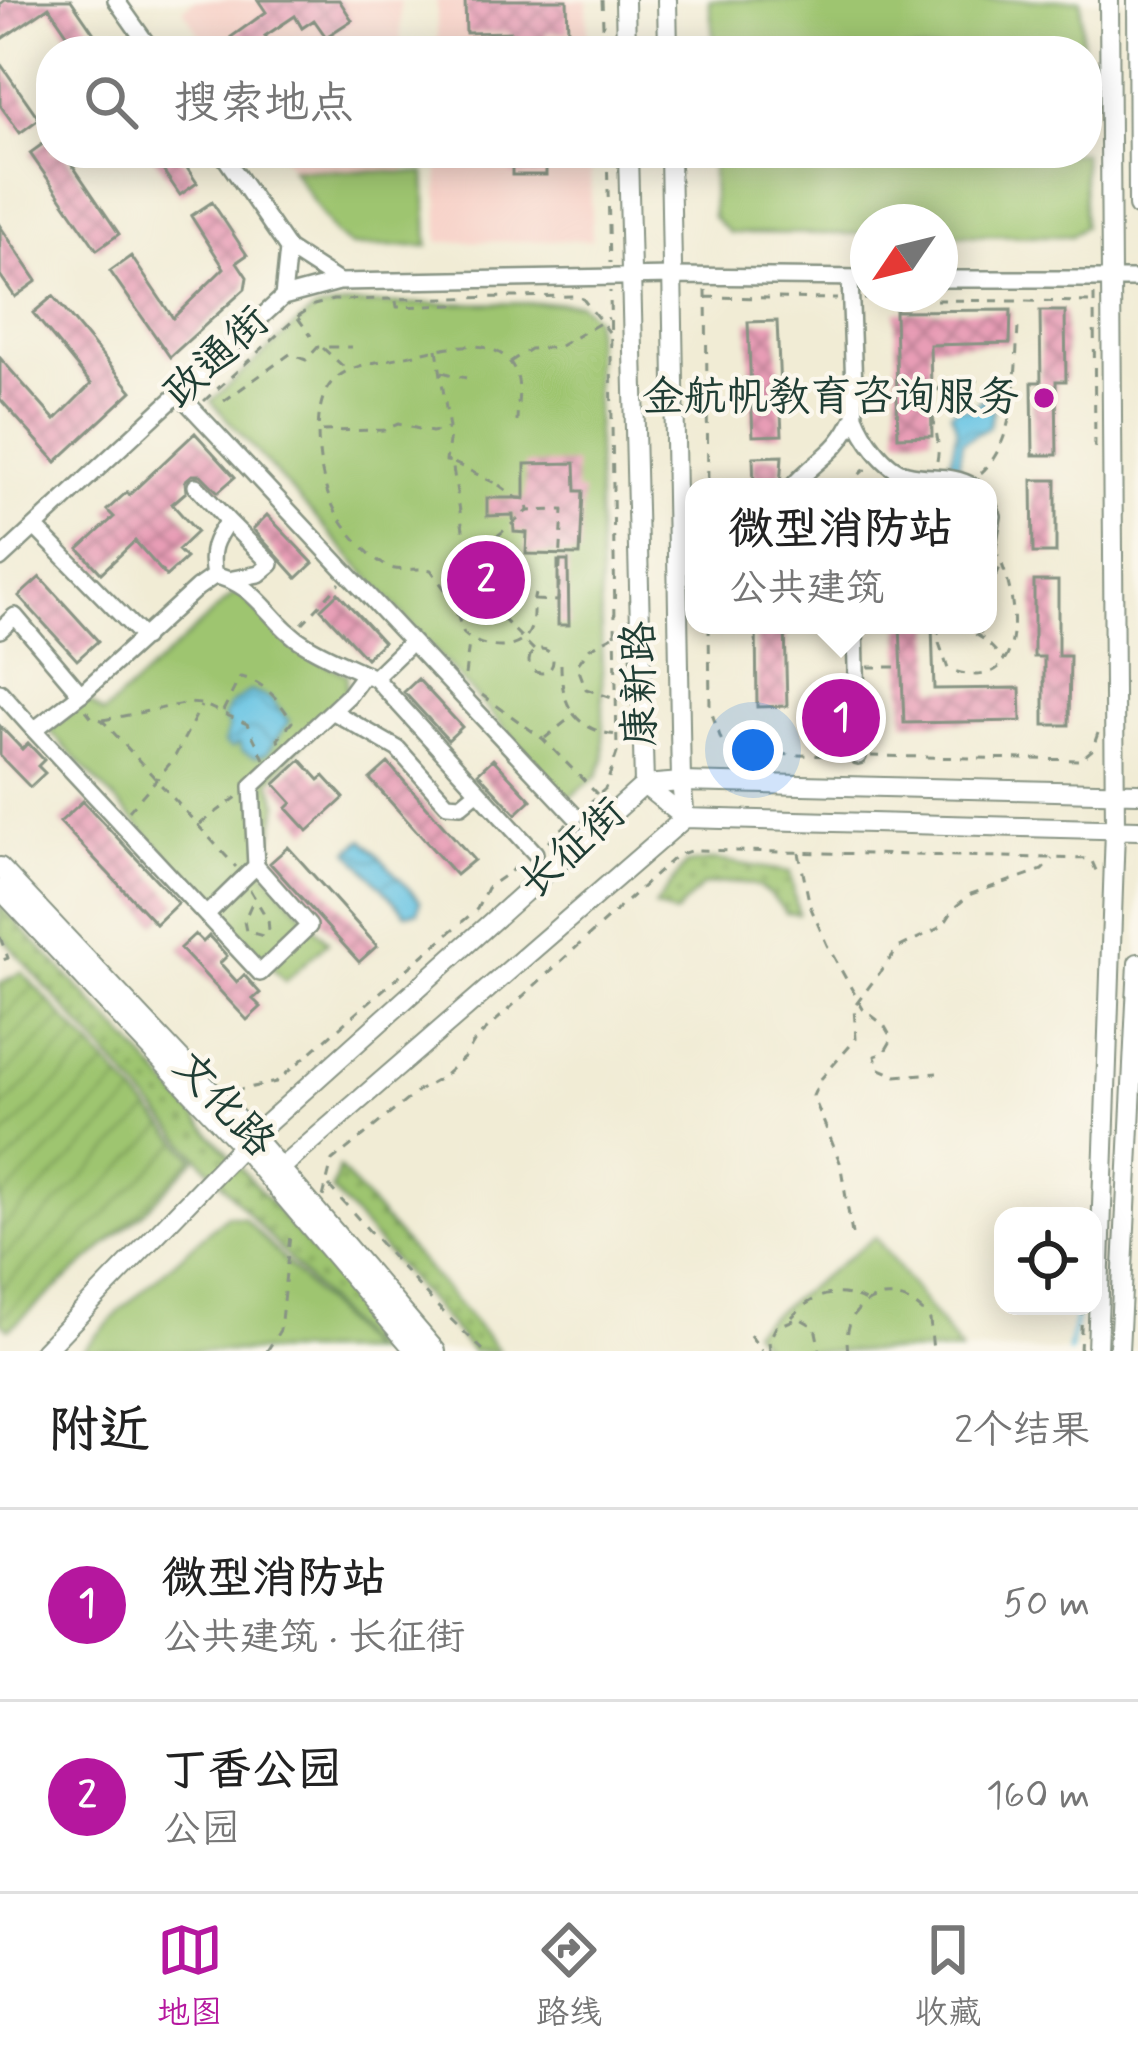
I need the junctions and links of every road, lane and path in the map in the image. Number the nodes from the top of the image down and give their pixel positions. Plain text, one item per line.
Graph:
1 (116, 0) edge
2 (602, 0) edge
3 (625, 0) edge
4 (667, 0) edge
5 (1109, 0) edge
6 (1137, 0) edge
7 (141, 36) edge
8 (603, 36) edge
9 (626, 36) edge
10 (668, 36) edge
11 (232, 168) edge
12 (607, 168) edge
13 (628, 168) edge
14 (670, 168) edge
15 (1138, 206) edge
16 (288, 249) junction
17 (674, 276) junction
18 (706, 276) junction
19 (610, 277) junction
20 (631, 277) junction
21 (850, 278) edge
22 (958, 279) edge
23 (1138, 279) edge
24 (1103, 281) junction
25 (339, 282) junction
26 (283, 297) junction
27 (706, 297) junction
28 (843, 299) dead end
29 (958, 300) edge
30 (1094, 302) junction
31 (858, 312) edge
32 (298, 317) junction
33 (611, 317) junction
34 (602, 322) junction
35 (1018, 327) dead end
36 (611, 335) junction
37 (311, 336) dead end
38 (322, 347) junction
39 (352, 347) dead end
40 (436, 349) junction
41 (508, 363) junction
42 (349, 371) junction
43 (440, 372) junction
44 (466, 378) dead end
45 (1014, 380) junction
46 (178, 394) junction
47 (996, 397) junction
48 (224, 401) dead end
49 (194, 410) junction
50 (1009, 415) junction
51 (855, 416) junction
52 (517, 422) dead end
53 (449, 429) junction
54 (319, 431) junction
55 (452, 462) junction
56 (1096, 470) dead end
57 (905, 475) junction
58 (933, 475) junction
59 (708, 478) edge
60 (800, 478) edge
61 (856, 478) edge
62 (945, 478) edge
63 (976, 478) edge
64 (196, 486) dead end
65 (528, 511) junction
66 (227, 520) junction
67 (35, 527) junction
68 (997, 555) edge
69 (0, 559) edge
70 (469, 559) junction
71 (380, 562) junction
72 (389, 563) dead end
73 (1002, 563) junction
74 (348, 574) junction
75 (997, 574) edge
76 (214, 576) junction
77 (233, 578) junction
78 (482, 594) junction
79 (456, 616) junction
80 (0, 631) edge
81 (292, 634) junction
82 (709, 634) edge
83 (855, 634) edge
84 (938, 634) edge
85 (976, 634) edge
86 (982, 634) edge
87 (616, 635) junction
88 (145, 638) junction
89 (523, 639) junction
90 (471, 640) junction
91 (985, 640) junction
92 (405, 648) dead end
93 (535, 650) junction
94 (1006, 662) junction
95 (553, 663) junction
96 (561, 664) junction
97 (530, 665) junction
98 (577, 665) junction
99 (856, 667) junction
100 (902, 667) dead end
101 (522, 672) dead end
102 (370, 676) junction
103 (469, 684) dead end
104 (476, 691) dead end
105 (0, 692) edge
106 (81, 694) junction
107 (616, 700) junction
108 (202, 704) junction
109 (332, 711) junction
110 (223, 712) junction
111 (575, 714) junction
112 (102, 720) junction
113 (34, 730) junction
114 (1098, 733) dead end
115 (617, 735) junction
116 (544, 739) junction
117 (288, 754) junction
118 (262, 756) dead end
119 (858, 756) junction
120 (157, 780) junction
121 (681, 782) junction
122 (644, 785) junction
123 (252, 786) junction
124 (478, 791) junction
125 (1138, 793) edge
126 (1115, 794) junction
127 (598, 795) junction
128 (575, 816) junction
129 (686, 818) junction
130 (119, 820) junction
131 (198, 825) junction
132 (1115, 830) junction
133 (1138, 830) edge
134 (799, 851) junction
135 (535, 853) junction
136 (1053, 857) junction
137 (0, 868) edge
138 (251, 871) junction
139 (1100, 886) dead end
140 (0, 889) edge
141 (256, 903) junction
142 (206, 915) junction
143 (0, 937) edge
144 (0, 961) edge
145 (1138, 963) edge
146 (859, 1004) junction
147 (937, 1073) dead end
148 (215, 1095) junction
149 (244, 1141) junction
150 (281, 1168) junction
151 (327, 1183) junction
152 (319, 1214) junction
153 (1132, 1229) edge
154 (1103, 1230) junction
155 (852, 1234) dead end
156 (290, 1235) dead end
157 (867, 1302) junction
158 (1082, 1315) edge
159 (790, 1318) junction
160 (749, 1334) dead end
161 (44, 1351) edge
162 (268, 1351) edge
163 (415, 1351) edge
164 (436, 1351) edge
165 (484, 1351) edge
166 (762, 1351) edge
167 (770, 1351) edge
168 (820, 1351) edge
169 (848, 1351) edge
170 (933, 1351) edge
171 (1080, 1351) edge
172 (1097, 1351) edge
173 (1120, 1351) edge

1 - 7 street
2 - 8 path
3 - 9 main road
4 - 10 main road
5 - 24 main road
6 - 15 main road
11 - 16 street
12 - 19 path
13 - 20 main road, 康新路
14 - 17 main road, 康新路
16 - 25 street
16 - 26 street
17 - 18 street
17 - 20 street, 政通街
17 - 121 main road, 康新路
18 - 21 street
18 - 27 path
19 - 20 street, 政通街
19 - 25 street, 政通街
19 - 33 path
20 - 122 main road, 康新路
22 - 24 street
23 - 24 street
24 - 30 path
24 - 126 main road
25 - 26 street, 政通街
26 - 46 street, 政通街
27 - 28 path
27 - 59 path
29 - 30 path
30 - 56 path
31 - 51 street
32 - 34 path
32 - 37 path
32 - 49 path
33 - 34 path
33 - 36 path
34 - 36 path
34 - 41 path
35 - 45 path
36 - 87 path
38 - 39 path
38 - 42 path
38 - 48 path
40 - 41 path
40 - 42 path
40 - 43 path
41 - 52 path
42 - 54 path
43 - 44 path
43 - 53 path
45 - 47 path
45 - 50 path
46 - 49 street
46 - 67 street, 政通街
47 - 50 path
47 - 58 path
49 - 74 street
50 - 63 path
51 - 57 street
51 - 60 street
53 - 54 path
53 - 55 path
54 - 71 path
55 - 65 path, bridge
55 - 70 path
57 - 58 street
57 - 61 path
58 - 62 street
64 - 66 street
65 - 70 path, bridge
65 - 89 path
66 - 76 street
66 - 77 street
67 - 69 street, 政通街
67 - 88 street
68 - 73 path
70 - 78 path
71 - 72 path
71 - 79 path
73 - 75 path
73 - 94 path
74 - 81 path
74 - 128 street
76 - 77 street
76 - 88 street
77 - 81 street
78 - 79 path
78 - 89 path
79 - 90 path
80 - 106 street
81 - 102 street
82 - 119 path
83 - 99 street
84 - 94 path
85 - 91 path
86 - 91 path
87 - 98 path
87 - 107 path
88 - 106 street
89 - 90 path
89 - 93 path
90 - 103 path
91 - 94 path
92 - 102 street
93 - 95 path
93 - 97 path
95 - 96 path
95 - 97 path
96 - 98 path
96 - 111 path
97 - 101 path
98 - 107 path
99 - 100 path
99 - 119 street
102 - 109 street
102 - 124 street
104 - 116 path
105 - 113 street
106 - 112 path
106 - 113 street
107 - 115 path
108 - 110 path
108 - 112 path
108 - 120 path
109 - 117 street
109 - 124 street
110 - 117 path
110 - 118 path
111 - 115 path
111 - 116 path
112 - 120 path
113 - 130 street
114 - 119 path
115 - 127 path
116 - 127 path
117 - 123 street
120 - 130 path
120 - 131 path
121 - 122 main road, 长征街
121 - 126 main road, 长征街
121 - 129 main road, 康新路
122 - 129 main road, 康新路
122 - 149 main road, 长征街
123 - 131 path
123 - 138 street
124 - 135 street
125 - 126 main road, 长征街
126 - 132 main road
127 - 128 path
128 - 135 path
129 - 132 main road, 长征街
129 - 150 main road, 长征街
130 - 142 street
131 - 138 path
132 - 133 main road, 长征街
132 - 154 main road
134 - 136 path
134 - 146 path
134 - 151 path
135 - 148 path
136 - 139 path
136 - 146 path
137 - 148 main road, 文化路
138 - 141 path
138 - 142 street
138 - 142 street
140 - 149 main road, 文化路
141 - 141 path
143 - 144 path
145 - 153 main road
146 - 147 path
146 - 155 path
148 - 149 main road, 文化路
149 - 150 main road, 文化路
149 - 161 main road, 长征街
149 - 163 main road, 文化路
150 - 152 main road, 文化路
151 - 152 path
151 - 165 path
152 - 164 main road, 文化路
153 - 154 street
153 - 173 main road
154 - 172 main road
156 - 162 path
157 - 159 path
157 - 169 path
157 - 170 path
158 - 171 path
159 - 167 path
159 - 168 path
160 - 166 path

